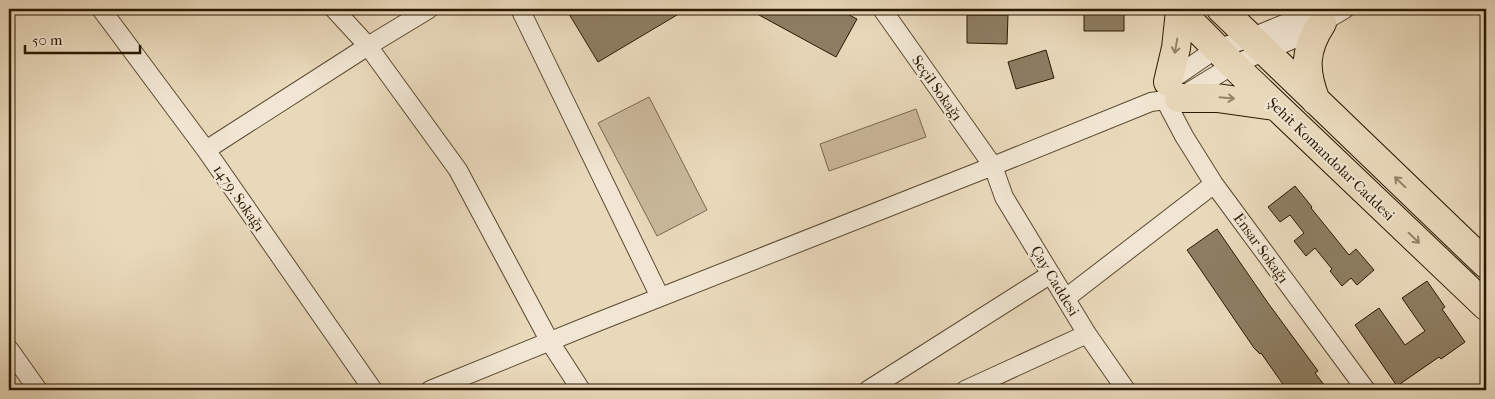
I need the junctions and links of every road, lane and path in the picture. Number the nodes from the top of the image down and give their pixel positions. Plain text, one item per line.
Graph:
1 (101, 9) edge
2 (334, 9) edge
3 (430, 9) edge
4 (520, 9) edge
5 (882, 9) edge
6 (1221, 9) edge
7 (1345, 9) edge
8 (1179, 10) edge
9 (1318, 16) edge
10 (1257, 44) junction
11 (368, 46) junction
12 (1224, 57) junction
13 (1166, 95) junction
14 (1316, 101) junction
15 (1275, 106) junction
16 (206, 150) junction
17 (993, 166) junction
18 (1214, 184) junction
19 (1486, 264) edge
20 (1051, 274) junction
21 (660, 297) junction
22 (1066, 298) junction
23 (1486, 306) edge
24 (1087, 334) junction
25 (550, 342) junction
26 (9, 349) edge
27 (38, 390) edge
28 (373, 390) edge
29 (430, 390) edge
30 (581, 390) edge
31 (868, 390) edge
32 (965, 390) edge
33 (1126, 390) edge
34 (1366, 390) edge

1 - 16 street, 1479. Sokağı
2 - 11 street
3 - 11 street
4 - 21 street
5 - 17 street, Seçil Sokağı
6 - 10 main road, Şehit Komandolar Caddesi
7 - 9 street
8 - 12 main road, Şehit Komandolar Caddesi
8 -> 13 main road
9 - 10 street
9 - 14 main road
10 - 12 street
10 - 14 main road, Şehit Komandolar Caddesi
11 - 16 street
11 - 25 street
12 - 13 street
12 - 15 main road, Şehit Komandolar Caddesi
13 -> 15 main road
13 - 17 street
13 - 18 street, Ensar Sokağı
19 -> 14 main road, Şehit Komandolar Caddesi
15 -> 23 main road, Şehit Komandolar Caddesi
16 - 28 street, 1479. Sokağı
17 - 20 street, Çay Caddesi
17 - 21 street
18 - 22 street
18 - 34 street, Ensar Sokağı
20 - 22 street, Çay Caddesi
20 - 31 street
21 - 25 street
22 - 24 street, Çay Caddesi
24 - 32 street
24 - 33 street, Çay Caddesi
25 - 29 street
25 - 30 street
26 - 27 street

